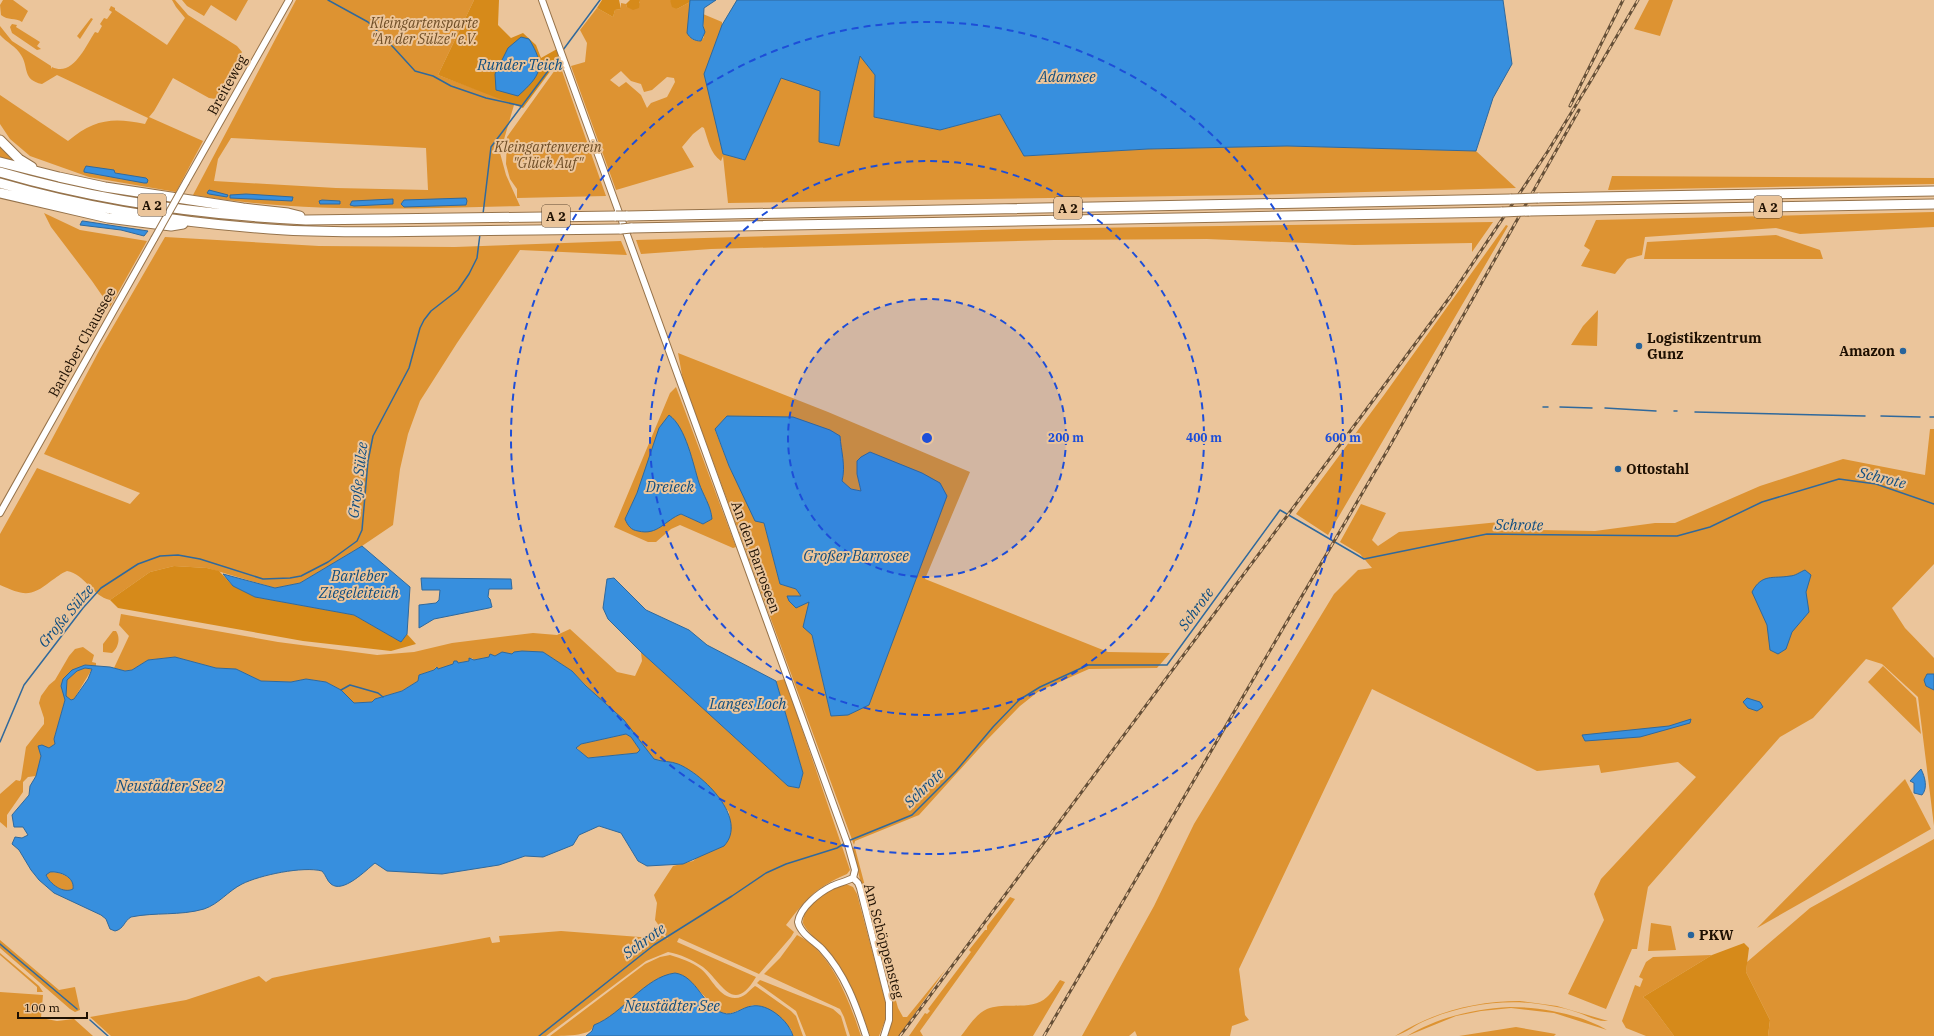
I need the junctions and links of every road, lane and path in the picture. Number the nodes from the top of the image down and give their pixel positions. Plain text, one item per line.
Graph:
1 (289, 0) edge
2 (542, 0) edge
3 (0, 140) edge
4 (0, 162) edge
5 (0, 172) edge
6 (59, 177) junction
7 (186, 182) joint
8 (0, 183) edge
9 (1934, 191) edge
10 (0, 193) edge
11 (0, 196) edge
12 (21, 198) junction
13 (1934, 204) edge
14 (306, 220) junction
15 (196, 222) junction
16 (0, 513) edge
17 (853, 878) junction
18 (866, 1036) edge
19 (884, 1036) edge

1 - 7 street, Breiteweg
2 - 17 street, An den Barroseen
3 - 6 highway
4 - 6 highway
5 - 14 highway, A 2
6 - 14 highway
7 - 16 street, Barleber Chaussee, bridge
8 - 15 highway, A 2
9 - 14 highway, A 2, bridge
10 - 12 highway
11 - 12 highway
12 - 15 highway
13 - 15 highway, A 2, bridge
17 - 18 street
17 - 19 street, Am Schöppensteg

